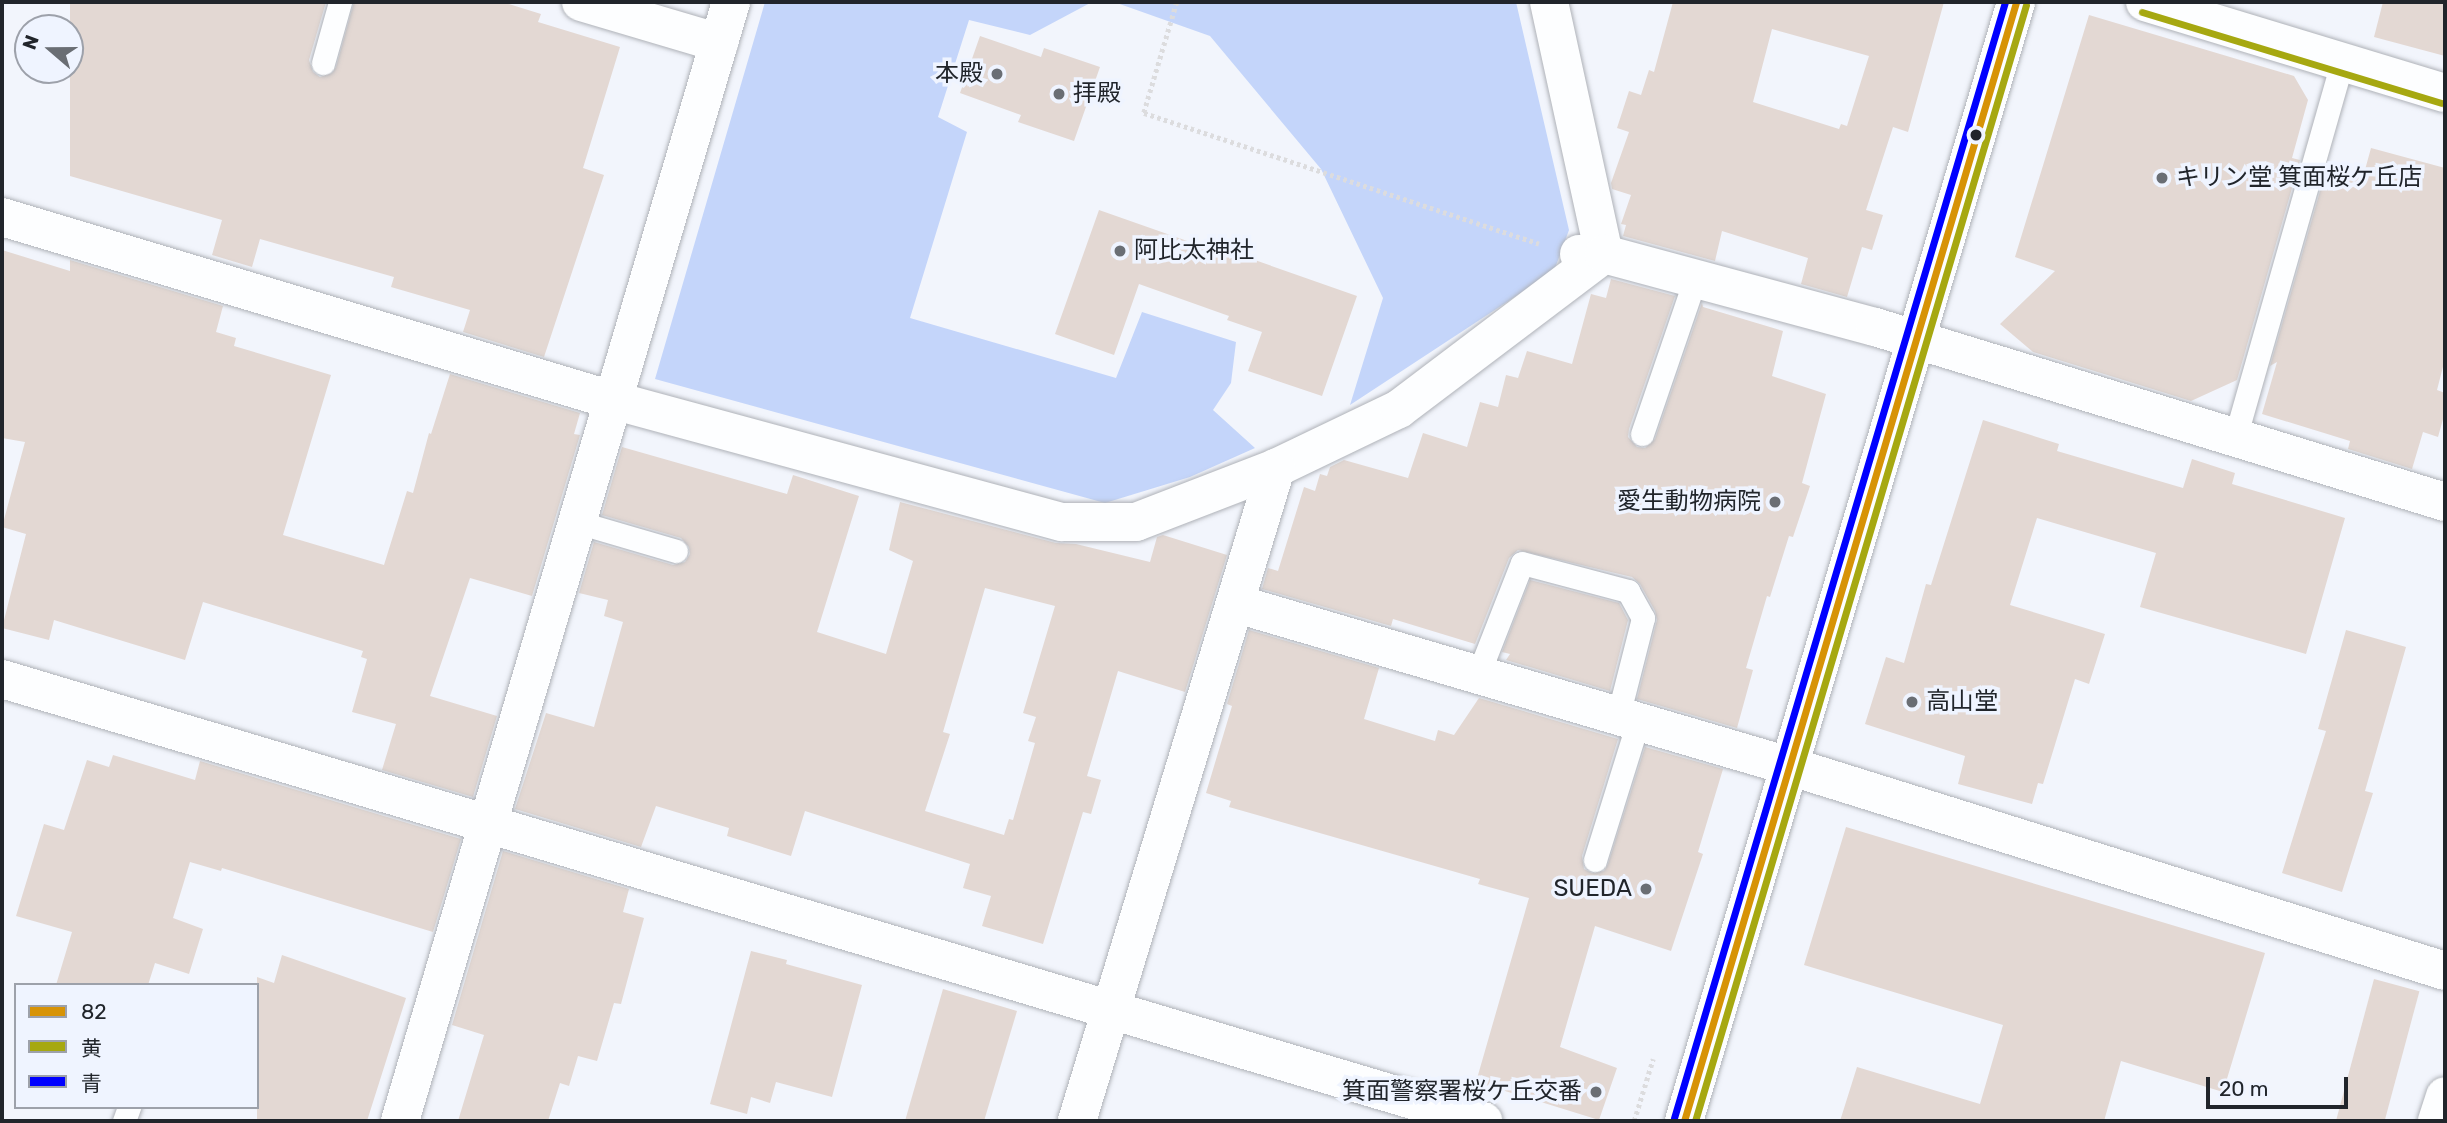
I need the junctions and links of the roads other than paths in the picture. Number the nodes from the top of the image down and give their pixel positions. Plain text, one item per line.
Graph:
1 (340, 2) edge
2 (580, 2) edge
3 (731, 2) edge
4 (1549, 2) edge
5 (2016, 2) edge
6 (2145, 2) edge
7 (719, 43) junction
8 (2342, 62) junction
9 (323, 64) dead end
10 (2445, 93) edge
11 (2, 217) edge
12 (1571, 250) junction
13 (1695, 279) junction
14 (1916, 339) junction
15 (612, 400) junction
16 (1642, 434) dead end
17 (2235, 438) junction
18 (1276, 468) junction
19 (2444, 496) edge
20 (577, 522) junction
21 (676, 551) dead end
22 (1237, 604) junction
23 (1478, 675) junction
24 (2, 679) edge
25 (1628, 719) junction
26 (1788, 766) junction
27 (489, 826) junction
28 (1595, 860) dead end
29 (2445, 971) edge
30 (1110, 1012) junction
31 (2445, 1096) edge
32 (400, 1121) edge
33 (1077, 1121) edge
34 (1483, 1121) edge
35 (1684, 1121) edge
36 (2437, 1121) edge

1 - 9 lane
2 - 7 street
3 - 7 street
4 - 12 street
5 - 14 street
6 - 8 street
7 - 15 street
8 - 10 street
8 - 17 lane
11 - 15 street
12 - 13 street
12 - 18 street
13 - 14 street
13 - 16 lane
14 - 17 street
14 - 26 street
15 - 18 street
15 - 20 street
17 - 19 street
18 - 22 street
20 - 21 lane
20 - 27 street
22 - 23 street
22 - 30 street
23 - 25 street
23 - 25 lane
24 - 27 street
25 - 26 street
25 - 28 lane
26 - 29 street
26 - 35 street
27 - 30 street
27 - 32 street
30 - 33 street
30 - 34 street
31 - 36 street

